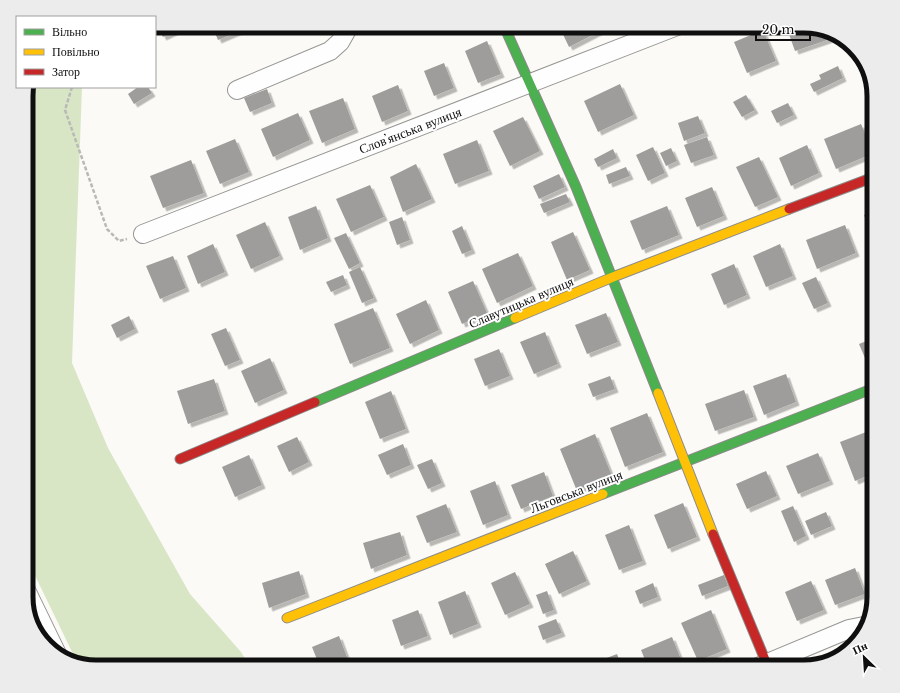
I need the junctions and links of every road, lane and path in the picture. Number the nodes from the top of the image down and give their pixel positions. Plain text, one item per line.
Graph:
1 (345, 33) edge
2 (507, 33) edge
3 (659, 33) edge
4 (531, 83) junction
5 (72, 88) edge
6 (237, 90) dead end
7 (867, 180) edge
8 (143, 234) joint
9 (613, 276) junction
10 (867, 391) edge
11 (180, 459) dead end
12 (685, 462) junction
13 (34, 606) edge
14 (287, 618) dead end
15 (860, 627) edge
16 (50, 640) edge
17 (762, 660) edge
18 (778, 660) edge

1 - 6 street
2 - 4 street
3 - 4 street, Словʼянська вулиця
4 - 8 street, Словʼянська вулиця
4 - 9 street
5 - 8 path
7 - 9 street, Славутицька вулиця
9 - 11 street, Славутицька вулиця
9 - 12 street
10 - 12 street, Льговська вулиця
12 - 14 street, Льговська вулиця
12 - 17 street
13 - 16 street
15 - 18 street

